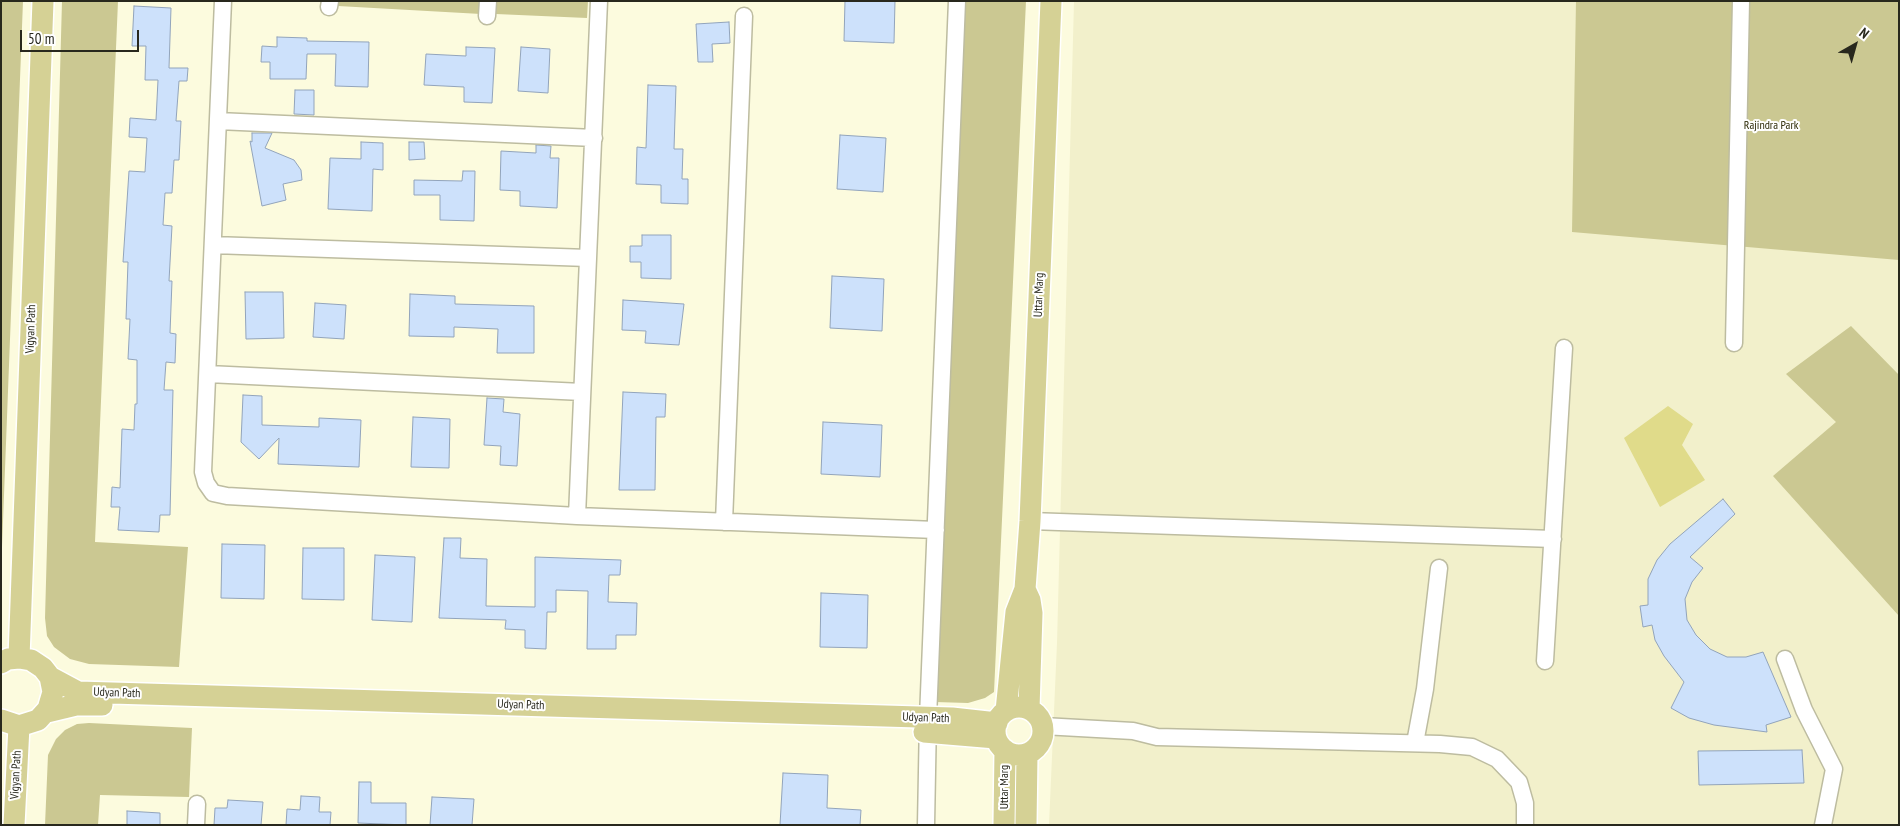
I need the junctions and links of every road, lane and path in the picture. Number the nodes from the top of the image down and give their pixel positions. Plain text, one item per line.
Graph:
1 (43, 1) edge
2 (223, 1) edge
3 (599, 1) edge
4 (957, 1) edge
5 (1051, 1) edge
6 (1742, 1) edge
7 (744, 16) dead end
8 (218, 120) junction
9 (594, 138) junction
10 (213, 245) junction
11 (588, 258) junction
12 (1734, 343) dead end
13 (1564, 348) dead end
14 (208, 374) junction
15 (582, 392) junction
16 (577, 516) junction
17 (1030, 521) junction
18 (724, 522) junction
19 (936, 530) junction
20 (1553, 539) junction
21 (1439, 568) dead end
22 (1025, 589) junction
23 (1785, 659) dead end
24 (10, 660) edge
25 (1545, 661) dead end
26 (50, 677) junction
27 (1029, 709) junction
28 (46, 712) junction
29 (10, 723) edge
30 (928, 725) junction
31 (1001, 730) junction
32 (1043, 732) junction
33 (1416, 743) junction
34 (1027, 754) junction
35 (197, 804) dead end
36 (14, 825) edge
37 (196, 825) edge
38 (926, 825) edge
39 (1004, 825) edge
40 (1026, 825) edge
41 (1525, 825) edge
42 (1823, 825) edge

1 - 24 main road, Vigyan Path
2 - 8 street
3 - 9 street
4 - 19 street
5 - 17 main road, Uttar Marg
6 - 12 street
7 - 18 street
8 - 9 street
8 - 10 street
9 - 11 street
10 - 11 street
10 - 14 street
11 - 15 street
13 - 20 street
14 - 15 street
14 - 16 street
15 - 16 street
16 - 18 street
17 - 20 street
17 - 22 main road, Uttar Marg
18 - 19 street
19 - 30 street
20 - 25 street
21 - 33 street
22 - 27 main road, Uttar Marg
22 - 31 main road, Uttar Marg
23 - 42 street
24 - 26 main road, Udyan Path
26 - 28 main road
26 - 30 main road, Udyan Path
27 - 31 main road
27 - 32 main road
28 - 29 main road, Udyan Path
28 - 30 main road, Udyan Path
29 - 36 main road, Vigyan Path
30 - 31 main road, Udyan Path
30 - 38 street
31 - 34 main road, Uttar Marg
31 - 39 main road, Uttar Marg
32 - 33 street
32 - 34 main road, Uttar Marg
33 - 41 street
34 - 40 main road, Uttar Marg
35 - 37 street

